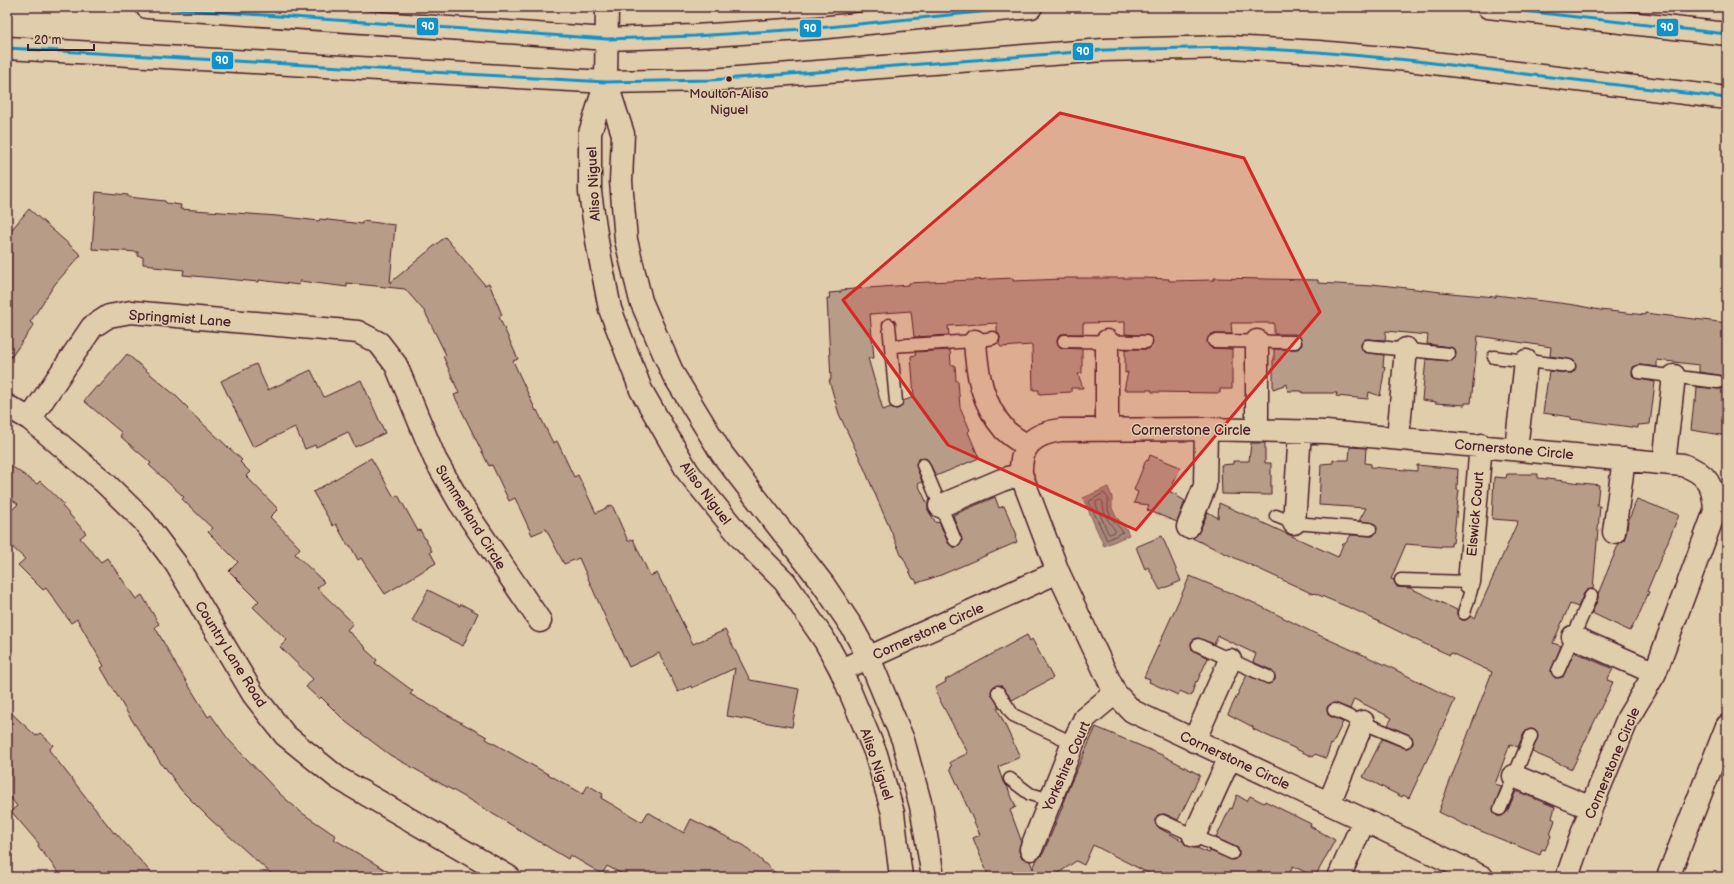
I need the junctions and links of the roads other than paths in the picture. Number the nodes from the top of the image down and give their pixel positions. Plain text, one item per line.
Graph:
1 (147, 7) edge
2 (607, 7) edge
3 (1031, 7) edge
4 (1488, 7) edge
5 (1727, 34) edge
6 (607, 39) junction
7 (7, 48) edge
8 (606, 82) junction
9 (1727, 98) edge
10 (889, 325) dead end
11 (984, 340) joint
12 (1064, 341) dead end
13 (1107, 341) junction
14 (1214, 341) dead end
15 (1146, 342) dead end
16 (1257, 342) junction
17 (1295, 342) dead end
18 (379, 343) joint
19 (891, 346) junction
20 (1368, 346) dead end
21 (1406, 350) junction
22 (1449, 354) dead end
23 (1494, 357) dead end
24 (1526, 361) junction
25 (1570, 366) dead end
26 (1639, 372) dead end
27 (1674, 376) junction
28 (1718, 382) dead end
29 (896, 402) dead end
30 (7, 406) edge
31 (30, 419) junction
32 (1206, 429) junction
33 (1107, 430) junction
34 (1256, 430) junction
35 (1300, 432) junction
36 (1398, 438) junction
37 (1481, 445) junction
38 (1027, 446) junction
39 (1516, 448) junction
40 (1624, 460) junction
41 (1664, 463) junction
42 (923, 465) dead end
43 (1021, 474) junction
44 (940, 506) junction
45 (1285, 519) joint
46 (1188, 527) dead end
47 (1370, 529) dead end
48 (1614, 532) dead end
49 (955, 540) dead end
50 (1058, 572) junction
51 (1401, 580) dead end
52 (1469, 582) junction
53 (1591, 596) dead end
54 (1464, 613) dead end
55 (540, 621) dead end
56 (1573, 637) junction
57 (1198, 645) dead end
58 (869, 658) junction
59 (1230, 660) junction
60 (842, 670) junction
61 (1558, 671) dead end
62 (1655, 673) junction
63 (1268, 678) dead end
64 (998, 692) dead end
65 (1115, 694) junction
66 (1334, 710) dead end
67 (1363, 722) junction
68 (1727, 726) edge
69 (1531, 736) dead end
70 (1194, 741) junction
71 (1406, 741) dead end
72 (1073, 743) junction
73 (1230, 757) junction
74 (1514, 776) junction
75 (1010, 779) dead end
76 (1050, 800) junction
77 (1330, 803) junction
78 (922, 806) junction
79 (1592, 808) junction
80 (1500, 809) dead end
81 (893, 813) junction
82 (1364, 820) junction
83 (1162, 821) dead end
84 (1194, 836) junction
85 (1031, 849) dead end
86 (1232, 853) dead end
87 (509, 877) edge
88 (901, 877) edge
89 (933, 877) edge
90 (1339, 877) edge
91 (1482, 877) edge
92 (1566, 877) edge
93 (1668, 877) edge

1 - 6 main road
2 - 6 main road, Aliso Niguel
3 - 6 main road
4 - 5 main road
6 - 8 main road, Aliso Niguel
7 - 8 main road
8 - 9 main road
8 - 58 main road, Aliso Niguel
8 - 60 main road, Aliso Niguel
10 - 19 lane
11 - 19 lane
11 - 38 main road
12 - 13 lane
13 - 15 lane
13 - 33 main road
14 - 16 lane
16 - 17 lane
16 - 34 main road
18 - 31 main road, Springmist Lane
18 - 55 main road, Summerland Circle
19 - 29 lane
20 - 21 lane
21 - 22 lane
21 - 36 main road
23 - 24 lane
24 - 25 lane
24 - 39 main road
26 - 27 lane
27 - 28 lane
27 - 41 main road
30 - 31 main road, Country Lane Road
31 - 87 main road, Country Lane Road
32 - 33 main road, Cornerstone Circle
32 - 34 main road, Cornerstone Circle
32 - 46 main road
33 - 38 main road, Cornerstone Circle
34 - 35 main road, Cornerstone Circle
35 - 36 main road, Cornerstone Circle
35 - 45 main road
36 - 37 main road, Cornerstone Circle
37 - 39 main road, Cornerstone Circle
37 - 52 main road, Elswick Court
38 - 43 main road, Cornerstone Circle
39 - 40 main road, Cornerstone Circle
40 - 41 main road, Cornerstone Circle
40 - 48 main road
41 - 62 main road, Cornerstone Circle
42 - 44 lane
43 - 44 main road
43 - 50 main road, Cornerstone Circle
44 - 49 lane
45 - 47 lane
50 - 58 main road, Cornerstone Circle
50 - 65 main road, Cornerstone Circle
51 - 52 lane
52 - 54 lane
53 - 56 lane
56 - 61 lane
56 - 62 main road
57 - 59 lane
58 - 60 main road, Cornerstone Circle
58 - 78 main road, Aliso Niguel
59 - 63 lane
59 - 70 main road
60 - 81 main road, Aliso Niguel
62 - 79 main road, Cornerstone Circle
64 - 72 lane
65 - 70 main road, Cornerstone Circle
65 - 72 main road, Yorkshire Court
66 - 67 lane
67 - 71 lane
67 - 77 main road
68 - 93 main road
69 - 74 lane
70 - 73 main road, Cornerstone Circle
72 - 76 main road, Yorkshire Court
73 - 77 main road, Cornerstone Circle
73 - 84 main road
74 - 79 main road
74 - 80 lane
75 - 76 lane
76 - 85 main road, Yorkshire Court
77 - 82 main road, Cornerstone Circle
78 - 81 main road
78 - 89 main road, Aliso Niguel
79 - 92 main road, Cornerstone Circle
81 - 88 main road, Aliso Niguel
82 - 90 main road
82 - 91 main road, Cornerstone Circle
83 - 84 lane
84 - 86 lane

